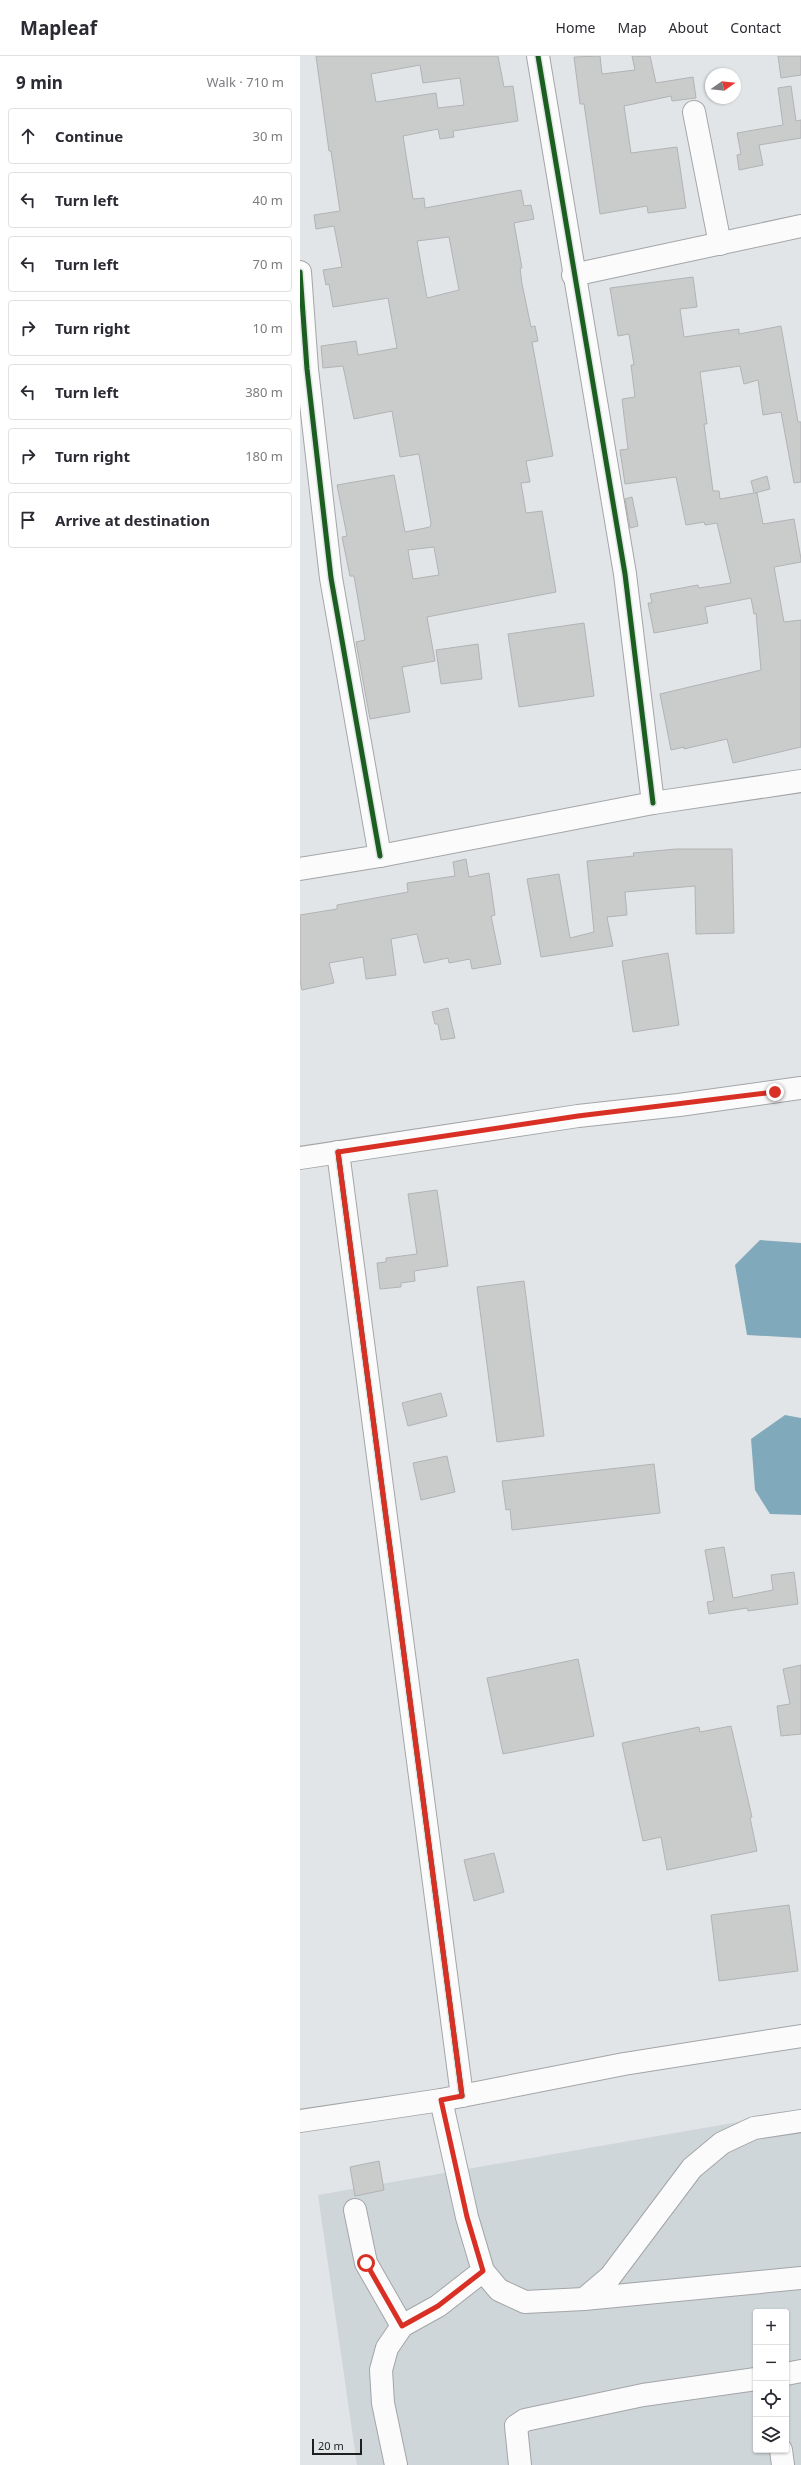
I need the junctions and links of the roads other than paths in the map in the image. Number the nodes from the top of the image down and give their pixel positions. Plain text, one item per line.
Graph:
1 (538, 56) edge
2 (694, 112) dead end
3 (801, 226) edge
4 (720, 244) junction
5 (300, 272) edge
6 (573, 275) junction
7 (303, 370) edge
8 (801, 781) edge
9 (653, 803) junction
10 (380, 856) junction
11 (300, 869) edge
12 (801, 1088) edge
13 (338, 1152) junction
14 (300, 1158) edge
15 (801, 2036) edge
16 (462, 2096) junction
17 (441, 2100) junction
18 (300, 2121) edge
19 (801, 2121) edge
20 (355, 2210) dead end
21 (483, 2271) junction
22 (801, 2278) edge
23 (584, 2299) junction
24 (402, 2326) junction
25 (801, 2371) edge
26 (789, 2373) edge
27 (753, 2379) edge
28 (781, 2453) edge
29 (396, 2465) edge
30 (520, 2465) edge
31 (783, 2465) edge

1 - 6 street
2 - 4 street
3 - 4 street
4 - 6 street
5 - 7 street
6 - 9 street
7 - 10 street
8 - 9 street
9 - 10 street
10 - 11 street
12 - 13 street
13 - 14 street
13 - 16 street
15 - 16 street
16 - 17 street
17 - 18 street
17 - 21 street
19 - 23 street
20 - 24 street
21 - 23 street
21 - 24 street
22 - 23 street
24 - 29 street
25 - 26 street
27 - 30 street
28 - 31 street

